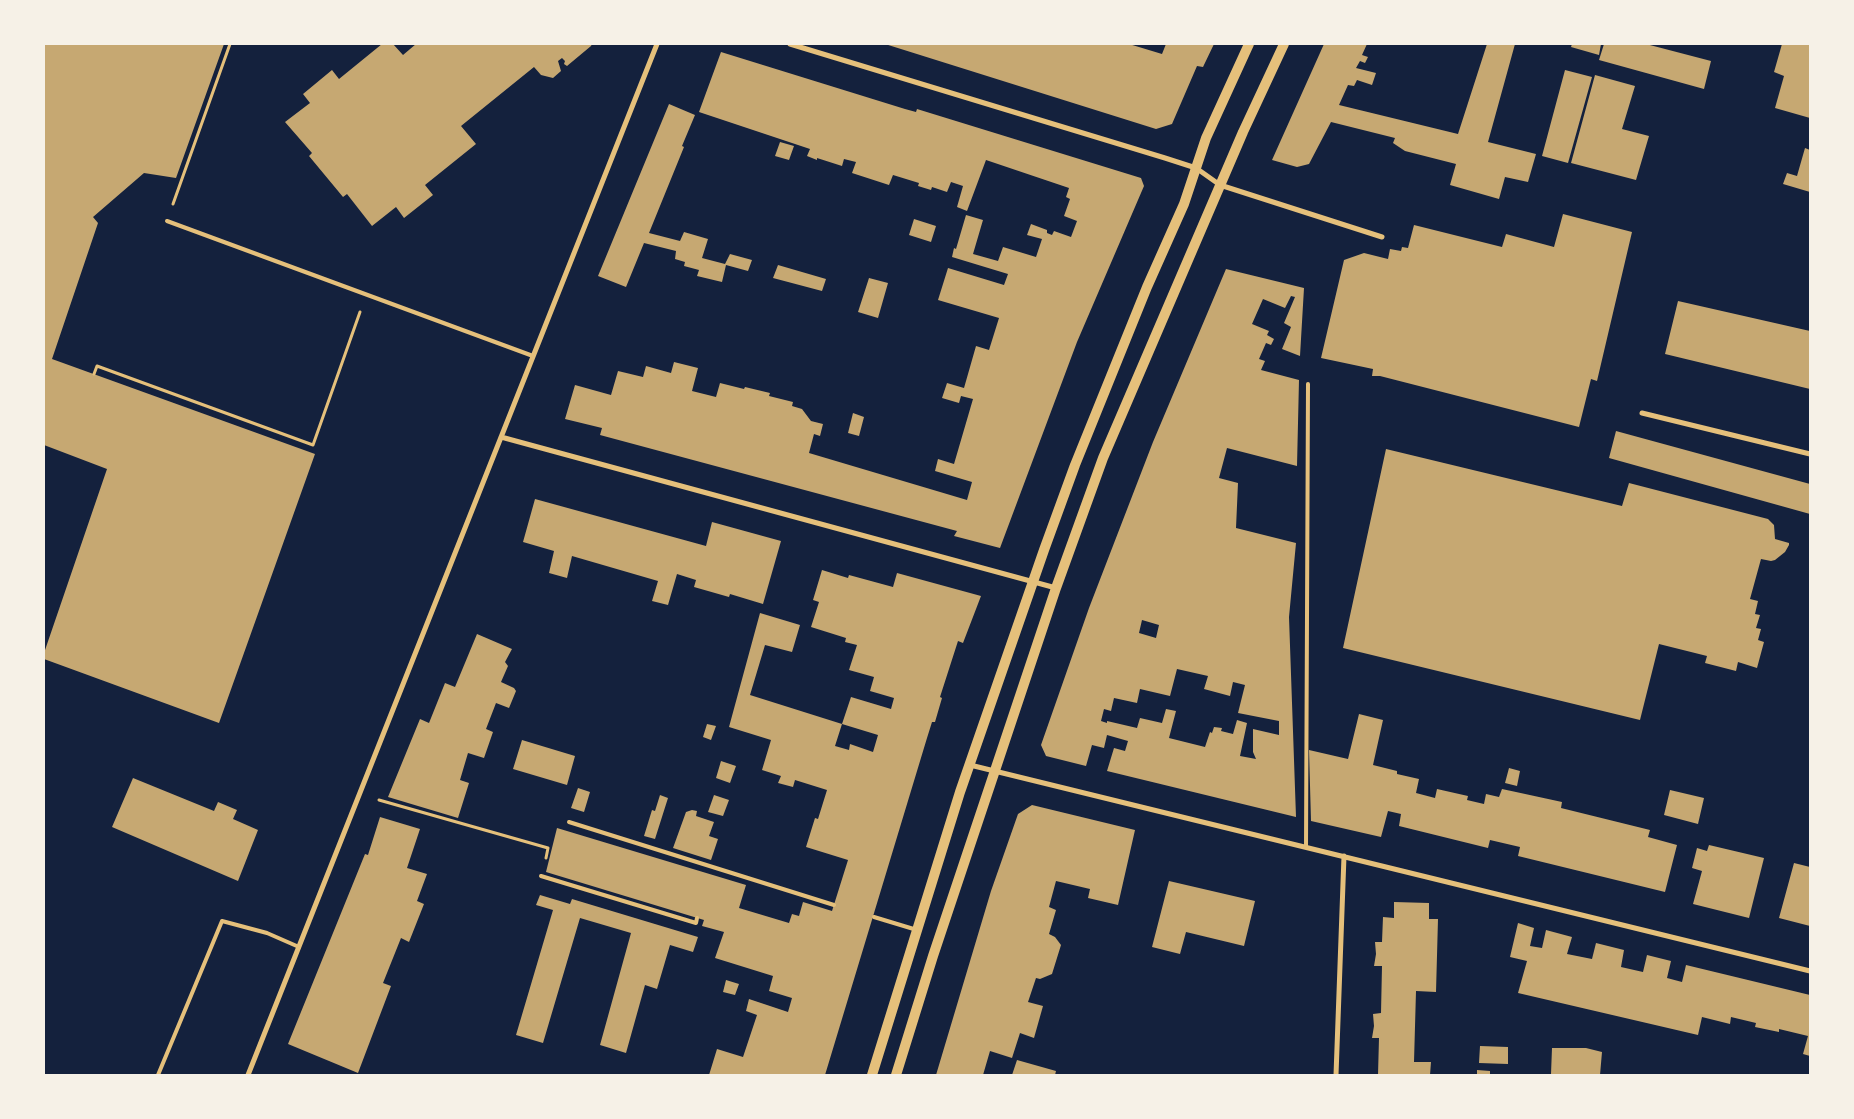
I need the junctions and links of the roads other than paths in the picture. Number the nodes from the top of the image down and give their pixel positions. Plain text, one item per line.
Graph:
1 (657, 44) edge
2 (790, 44) edge
3 (1249, 44) edge
4 (1284, 44) edge
5 (1196, 168) junction
6 (1220, 185) junction
7 (167, 221) road end
8 (1382, 237) dead end
9 (533, 356) junction
10 (1308, 384) dead end
11 (1642, 413) dead end
12 (501, 437) junction
13 (1810, 454) edge
14 (1032, 582) junction
15 (1056, 588) junction
16 (970, 765) junction
17 (995, 771) junction
18 (569, 822) dead end
19 (1306, 847) junction
20 (1344, 856) junction
21 (714, 868) junction
22 (712, 875) dead end
23 (541, 876) road end
24 (834, 905) dead end
25 (874, 917) dead end
26 (698, 918) dead end
27 (916, 930) junction
28 (299, 947) junction
29 (1810, 970) edge
30 (158, 1075) edge
31 (248, 1075) edge
32 (872, 1075) edge
33 (896, 1075) edge
34 (1336, 1075) edge

1 - 9 street
2 - 5 street
3 - 5 main road
4 - 6 main road
5 - 6 street
5 - 14 main road
6 - 8 street
6 - 15 main road
7 - 9 lane
9 - 12 street
10 - 19 lane
11 - 13 street
12 - 14 street
12 - 28 street
14 - 15 street
14 - 16 main road
15 - 17 main road
16 - 17 street
16 - 27 main road
17 - 19 street
17 - 33 main road
18 - 21 lane
19 - 20 street
20 - 29 street
20 - 34 street
21 - 22 lane
21 - 24 lane
23 - 26 lane
25 - 27 lane
27 - 32 main road
28 - 30 lane
28 - 31 street

